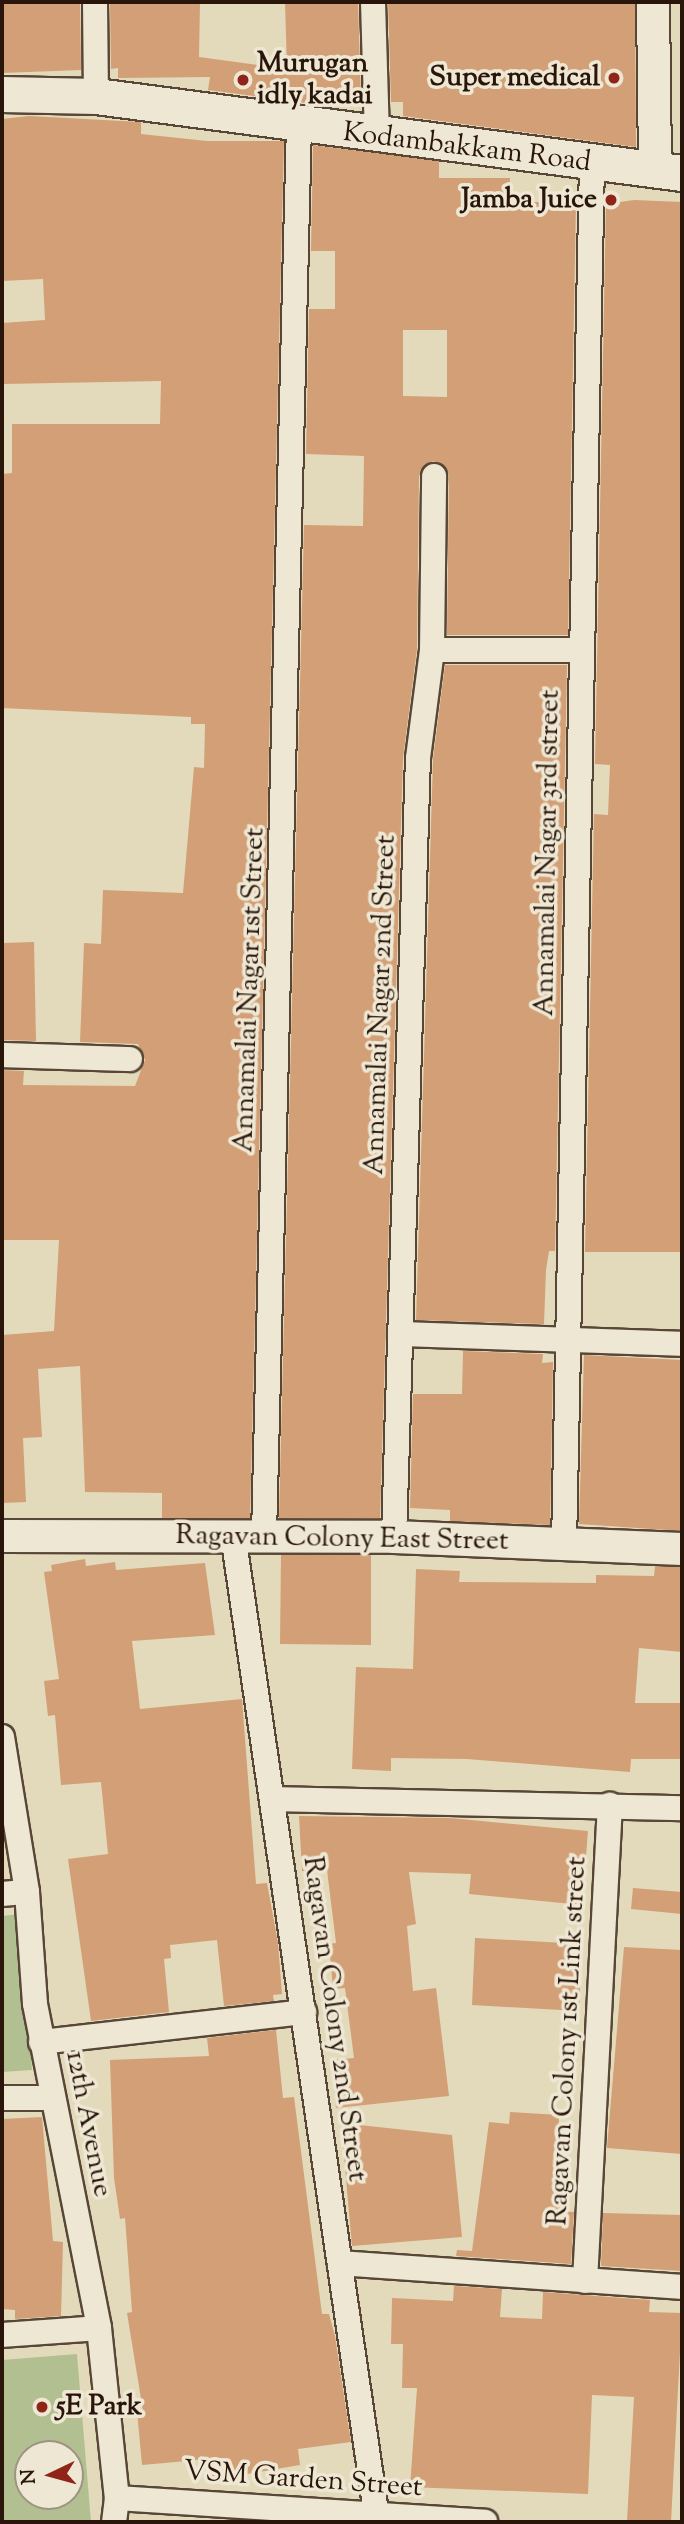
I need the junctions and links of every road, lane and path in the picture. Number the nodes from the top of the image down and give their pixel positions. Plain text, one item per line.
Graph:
1 (95, 2) edge
2 (373, 2) edge
3 (653, 2) edge
4 (2, 94) edge
5 (96, 96) junction
6 (299, 127) junction
7 (377, 138) junction
8 (592, 162) junction
9 (668, 172) edge
10 (434, 476) dead end
11 (432, 650) junction
12 (581, 650) junction
13 (2, 1055) edge
14 (130, 1059) dead end
15 (400, 1334) junction
16 (570, 1339) junction
17 (682, 1344) edge
18 (233, 1535) junction
19 (2, 1536) edge
20 (264, 1536) junction
21 (394, 1537) junction
22 (564, 1545) junction
23 (682, 1549) edge
24 (2, 1737) edge
25 (272, 1800) junction
26 (610, 1805) junction
27 (682, 1808) edge
28 (27, 1892) junction
29 (2, 1894) edge
30 (304, 2012) junction
31 (41, 2042) junction
32 (2, 2098) edge
33 (51, 2098) junction
34 (340, 2263) junction
35 (585, 2281) junction
36 (682, 2287) edge
37 (99, 2328) junction
38 (2, 2335) edge
39 (116, 2510) edge
40 (376, 2512) junction
41 (285, 2515) edge
42 (434, 2520) edge
43 (485, 2522) edge

1 - 5 street
2 - 7 street
3 - 9 street
4 - 5 main road, Kodambakkam Road
5 - 6 main road, Kodambakkam Road
6 - 7 main road, Kodambakkam Road
6 - 20 street, Annamalai Nagar 1st Street
7 - 8 main road, Kodambakkam Road
8 - 9 main road, Kodambakkam Road
8 - 12 street, Annamalai Nagar 3rd street
10 - 11 street, Annamalai Nagar 2nd Street
11 - 12 street
11 - 15 street, Annamalai Nagar 2nd Street
12 - 16 street, Annamalai Nagar 3rd street
13 - 14 street
15 - 16 street
15 - 21 street, Annamalai Nagar 2nd Street
16 - 17 street
16 - 22 street, Annamalai Nagar 3rd street
18 - 19 street, Ragavan Colony East Street
18 - 20 street, Ragavan Colony East Street
18 - 25 street, Ragavan Colony 2nd Street
20 - 21 street, Ragavan Colony East Street
21 - 22 street, Ragavan Colony East Street
22 - 23 street, Ragavan Colony East Street
24 - 28 street, 12th Avenue
25 - 26 street
25 - 30 street, Ragavan Colony 2nd Street
26 - 27 street
26 - 35 street, Ragavan Colony 1st Link street
28 - 29 street
28 - 31 street, 12th Avenue
30 - 31 street
30 - 34 street, Ragavan Colony 2nd Street
31 - 33 street, 12th Avenue
32 - 33 street
33 - 37 street, 12th Avenue
34 - 35 street
34 - 40 street, Ragavan Colony 2nd Street
35 - 36 street
37 - 38 street
37 - 39 street, 12th Avenue
39 - 41 street, VSM Garden Street
40 - 41 street, VSM Garden Street
40 - 42 street, VSM Garden Street
42 - 43 street, VSM Garden Street

